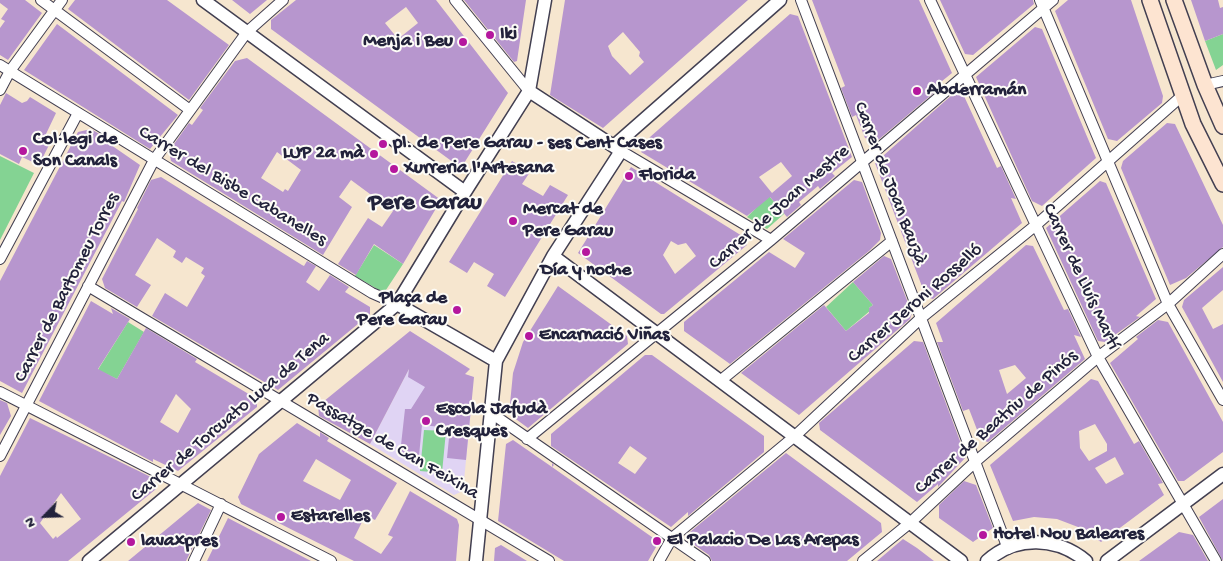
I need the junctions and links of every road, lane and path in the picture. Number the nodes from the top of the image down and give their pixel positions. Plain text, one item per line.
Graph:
1 (41, 0) edge
2 (62, 0) edge
3 (202, 0) edge
4 (283, 0) edge
5 (455, 0) edge
6 (545, 0) edge
7 (780, 0) edge
8 (801, 0) edge
9 (930, 0) edge
10 (1053, 0) edge
11 (1150, 0) edge
12 (1174, 0) edge
13 (1042, 4) edge
14 (54, 10) junction
15 (247, 32) junction
16 (0, 64) edge
17 (10, 71) junction
18 (964, 75) junction
19 (1223, 81) edge
20 (1205, 85) junction
21 (0, 90) edge
22 (529, 91) junction
23 (1182, 95) junction
24 (190, 110) junction
25 (78, 113) junction
26 (1223, 126) edge
27 (617, 148) junction
28 (154, 160) junction
29 (862, 161) junction
30 (1108, 164) junction
31 (1223, 184) edge
32 (464, 192) junction
33 (1036, 225) junction
34 (771, 240) junction
35 (892, 241) junction
36 (1223, 254) edge
37 (553, 256) junction
38 (0, 259) edge
39 (88, 286) junction
40 (397, 304) junction
41 (1168, 304) junction
42 (921, 318) junction
43 (657, 334) junction
44 (1098, 357) junction
45 (496, 361) junction
46 (720, 381) junction
47 (0, 392) edge
48 (1223, 400) edge
49 (282, 402) junction
50 (26, 405) junction
51 (491, 413) junction
52 (794, 436) junction
53 (527, 439) junction
54 (0, 456) edge
55 (975, 462) junction
56 (1223, 474) edge
57 (182, 484) junction
58 (221, 504) junction
59 (1183, 504) junction
60 (481, 519) junction
61 (911, 522) junction
62 (672, 538) junction
63 (1008, 549) junction
64 (89, 561) edge
65 (194, 561) edge
66 (330, 561) edge
67 (476, 561) edge
68 (549, 561) edge
69 (659, 561) edge
70 (705, 561) edge
71 (863, 561) edge
72 (962, 561) edge
73 (987, 561) edge
74 (1086, 561) edge
75 (1107, 561) edge
76 (1216, 561) edge

1 - 14 street
2 - 14 street
3 - 15 street
4 - 15 street, Carrer de Bartomeu Torres
5 - 22 street
6 - 22 street
7 - 27 street
8 - 29 street, Carrer de Joan Bauzà
9 - 18 street, Carrer de Lluís Martí
10 - 13 street, Carrer de Joan Mestre
11 - 23 main road
12 - 20 main road
13 - 18 street, Carrer de Joan Mestre
13 - 30 street
14 - 17 street
14 - 24 street
15 - 24 street, Carrer de Bartomeu Torres
15 - 32 street
16 - 17 street, Carrer del Bisbe Cabanelles
17 - 21 street
17 - 25 street, Carrer del Bisbe Cabanelles
18 - 29 street, Carrer de Joan Mestre
18 - 33 street, Carrer de Lluís Martí
19 - 20 street
20 - 26 main road
22 - 27 street
22 - 32 street
23 - 30 street, Carrer Jeroni Rosselló
23 - 31 main road
24 - 28 street, Carrer de Bartomeu Torres
25 - 28 street, Carrer del Bisbe Cabanelles
25 - 38 street
27 - 34 street
27 - 37 street
28 - 39 street, Carrer de Bartomeu Torres
28 - 40 street, Carrer del Bisbe Cabanelles
29 - 34 street, Carrer de Joan Mestre
29 - 35 street, Carrer de Joan Bauzà
30 - 33 street, Carrer Jeroni Rosselló
30 - 41 street
32 - 40 street
33 - 42 street, Carrer Jeroni Rosselló
33 - 44 street, Carrer de Lluís Martí
34 - 43 street, Carrer de Joan Mestre
35 - 42 street, Carrer de Joan Bauzà
35 - 46 street
36 - 41 street, Carrer de Beatriu de Pinós
37 - 43 street
37 - 45 street
39 - 49 street, Passatge de Can Feixina
39 - 50 street, Carrer de Bartomeu Torres
40 - 45 street
40 - 49 street, Carrer de Torcuato Luca de Tena
41 - 44 street, Carrer de Beatriu de Pinós
41 - 48 street
42 - 52 street, Carrer Jeroni Rosselló
42 - 55 street, Carrer de Joan Bauzà
43 - 46 street
43 - 53 street, Carrer de Joan Mestre
44 - 55 street, Carrer de Beatriu de Pinós
44 - 59 street, Carrer de Lluís Martí
45 - 51 street
46 - 52 street
47 - 50 street
49 - 57 street, Carrer de Torcuato Luca de Tena
49 - 60 street, Passatge de Can Feixina
50 - 54 street, Carrer de Bartomeu Torres
50 - 57 street
51 - 53 street
51 - 60 street
52 - 61 street
52 - 62 street, Carrer Jeroni Rosselló
53 - 62 street
55 - 61 street, Carrer de Beatriu de Pinós
55 - 63 street, Carrer de Joan Bauzà
56 - 59 street
57 - 58 street
57 - 64 street, Carrer de Torcuato Luca de Tena
58 - 65 street
58 - 66 street
59 - 75 street
59 - 76 street, Carrer de Lluís Martí
60 - 67 street
60 - 68 street, Passatge de Can Feixina
61 - 71 street, Carrer de Beatriu de Pinós
61 - 72 street
62 - 69 street
62 - 70 street
63 - 73 street
63 - 74 street

